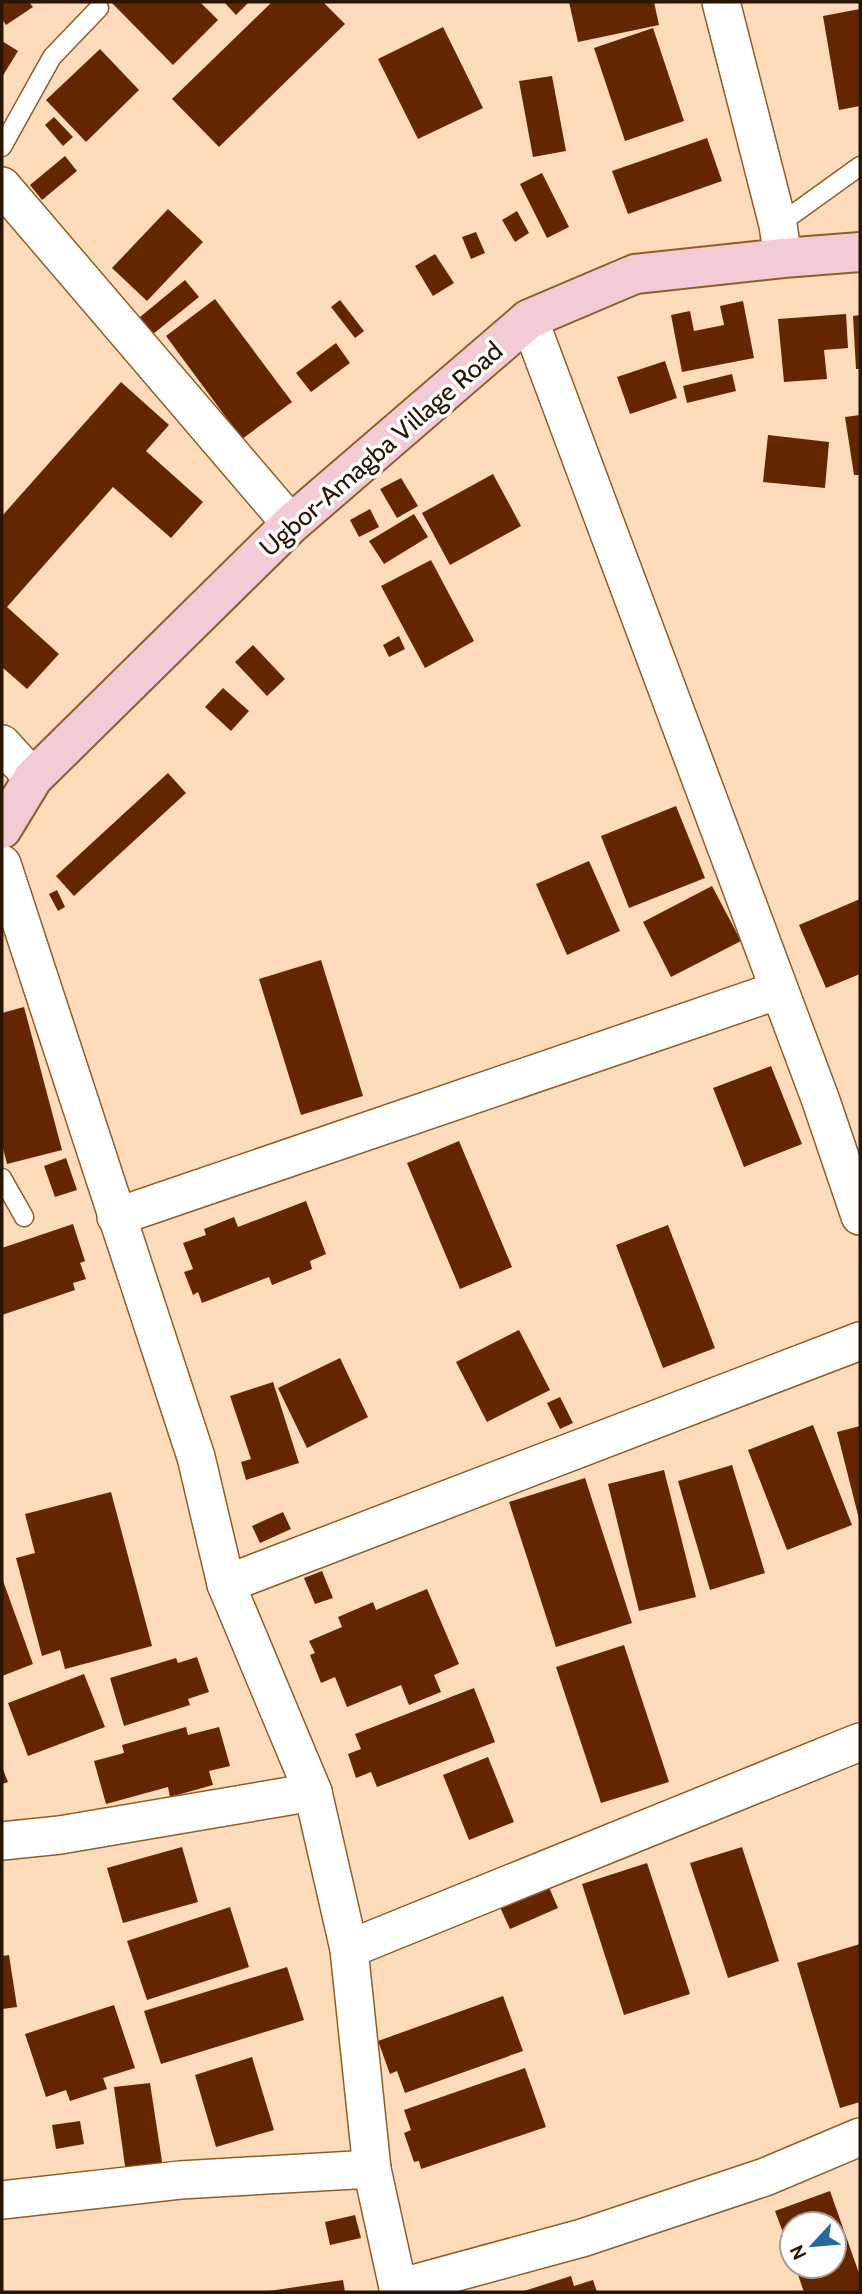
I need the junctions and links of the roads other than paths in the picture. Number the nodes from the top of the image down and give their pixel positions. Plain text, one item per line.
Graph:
1 (722, 2) edge
2 (99, 8) dead end
3 (2, 147) edge
4 (860, 166) edge
5 (2, 186) edge
6 (780, 241) junction
7 (860, 252) edge
8 (529, 318) junction
9 (291, 524) junction
10 (2, 744) edge
11 (33, 778) junction
12 (2, 828) edge
13 (2, 864) edge
14 (779, 990) junction
15 (2, 1178) edge
16 (860, 1216) edge
17 (23, 1217) dead end
18 (116, 1217) junction
19 (860, 1341) edge
20 (226, 1584) junction
21 (860, 1742) edge
22 (313, 1792) junction
23 (2, 1841) edge
24 (349, 1950) junction
25 (860, 2137) edge
26 (372, 2169) junction
27 (2, 2200) edge
28 (398, 2290) edge

1 - 6 street
2 - 3 lane
4 - 6 lane
5 - 9 street
6 - 7 street, Ugbor-Amagba Village Road
6 - 8 street, Ugbor-Amagba Village Road
8 - 9 street, Ugbor-Amagba Village Road
8 - 14 street
9 - 11 street, Ugbor-Amagba Village Road
10 - 11 street
11 - 12 street, Ugbor-Amagba Village Road
13 - 18 street
14 - 16 street
14 - 18 street
15 - 17 lane
18 - 20 street
19 - 20 street
20 - 22 street
21 - 24 street
22 - 23 street
22 - 24 street
24 - 26 street
25 - 28 street
26 - 27 street
26 - 28 street

